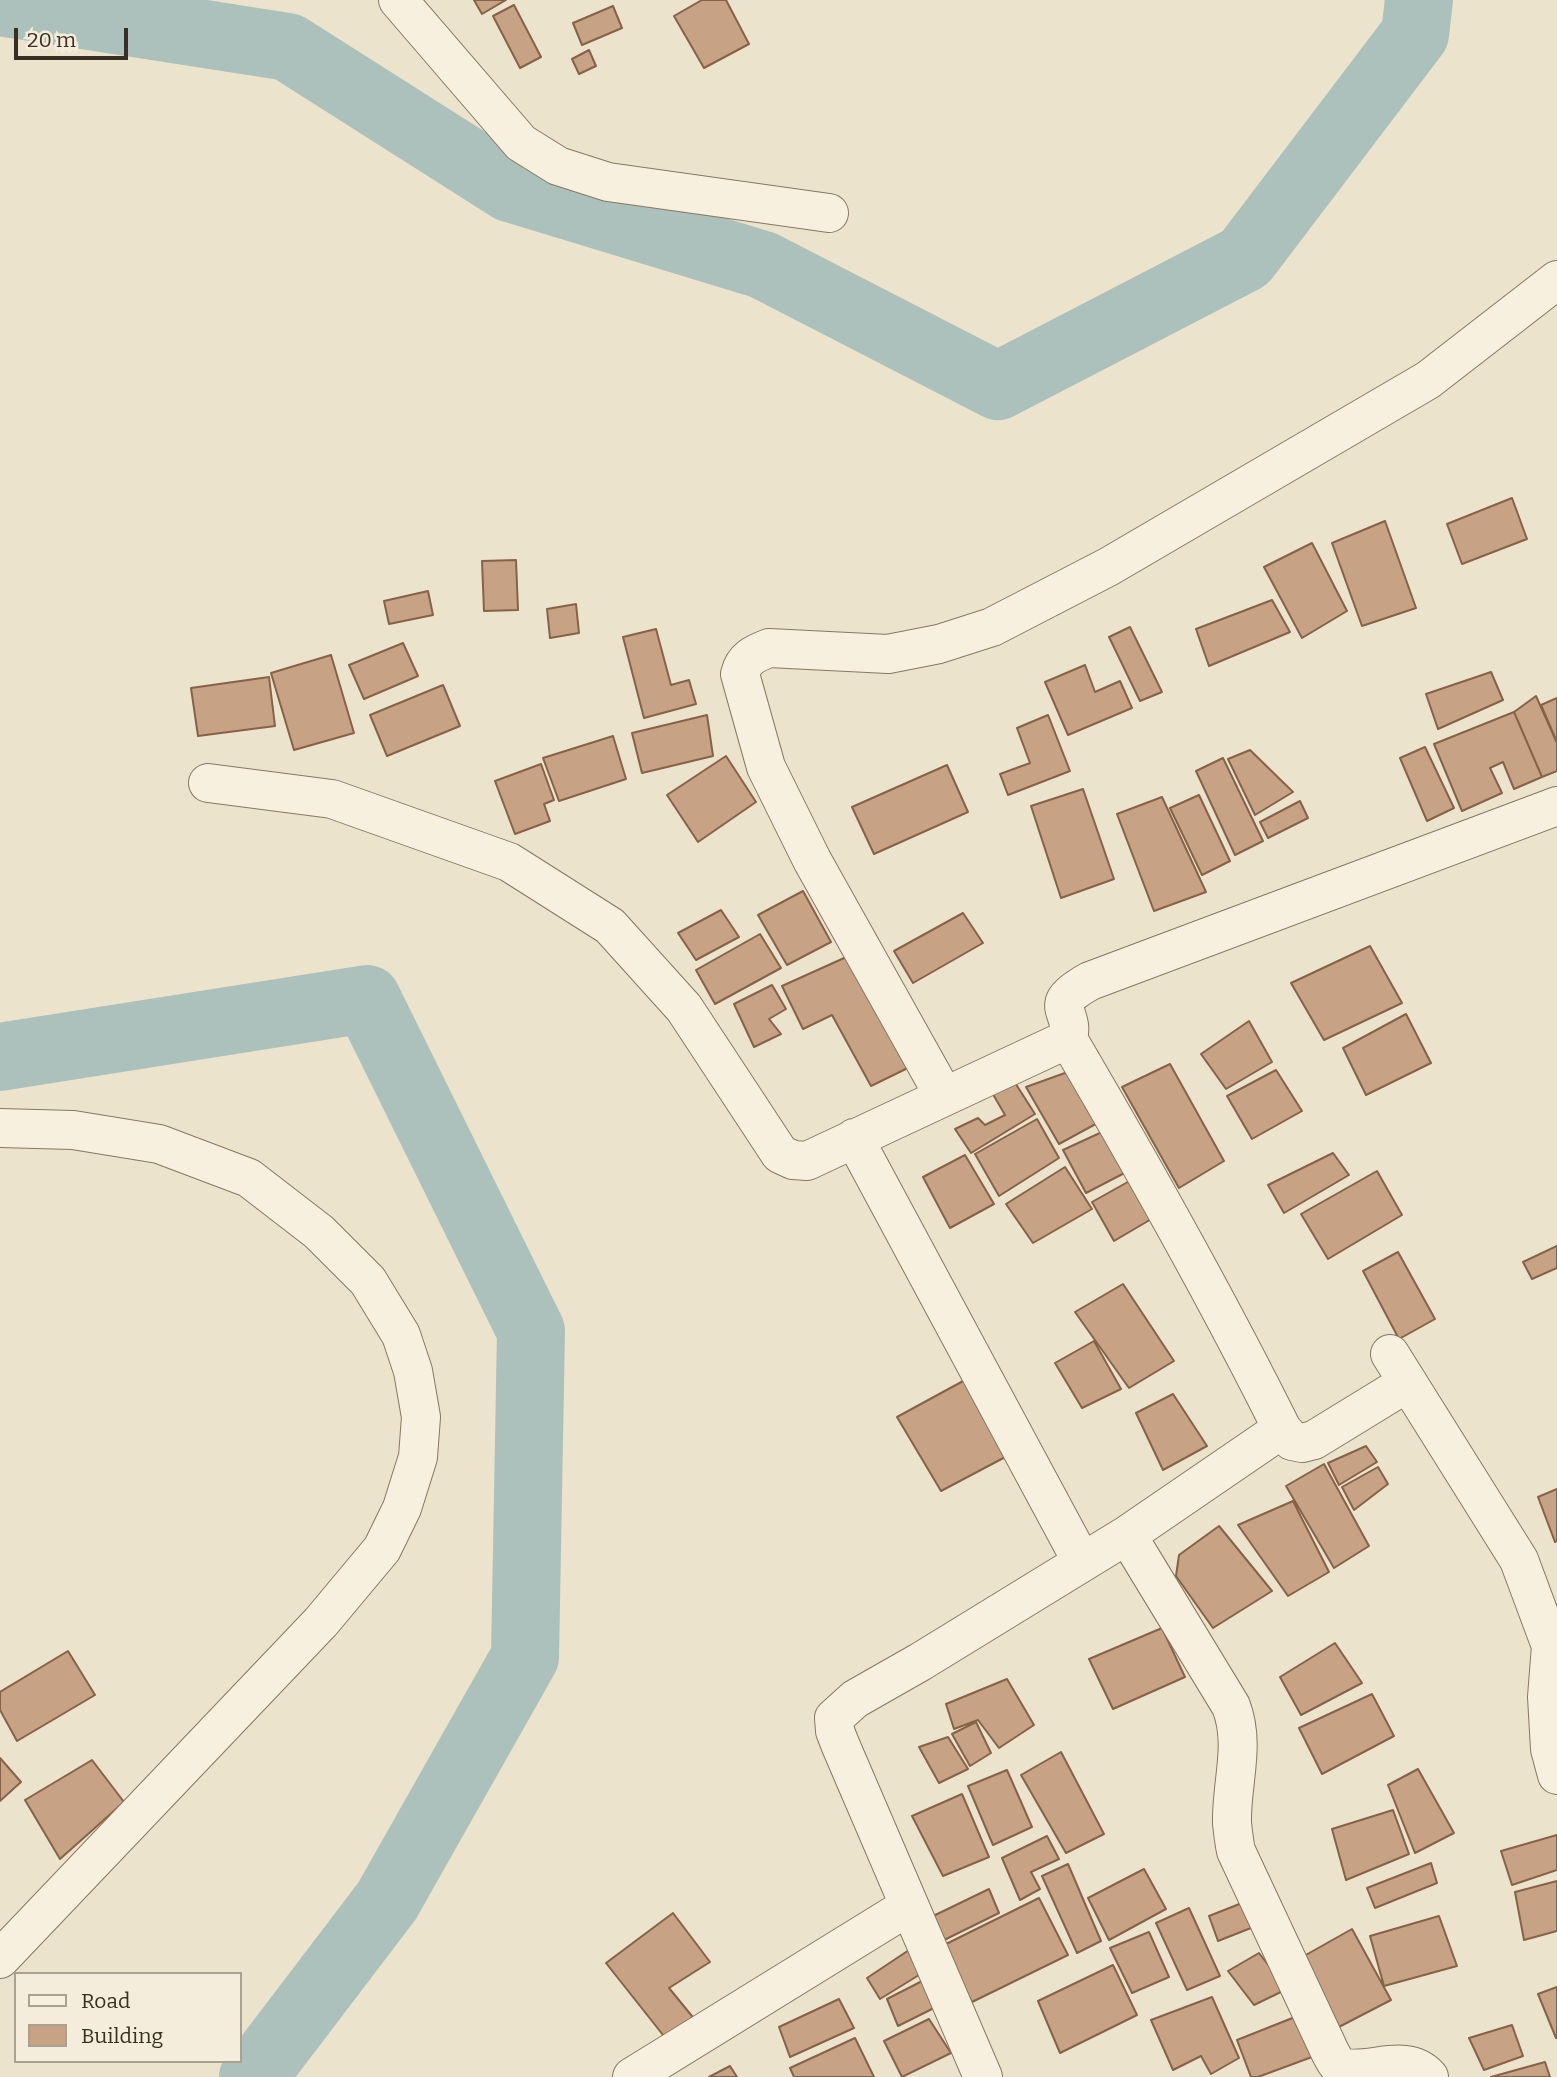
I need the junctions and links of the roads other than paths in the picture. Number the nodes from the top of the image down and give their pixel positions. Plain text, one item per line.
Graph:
1 (398, 0) edge
2 (829, 213) dead end
3 (1557, 280) edge
4 (208, 783) dead end
5 (1557, 806) edge
6 (1068, 1039) junction
7 (944, 1096) junction
8 (0, 1128) edge
9 (854, 1138) junction
10 (1282, 1429) junction
11 (1126, 1535) junction
12 (1082, 1562) junction
13 (1557, 1775) edge
14 (909, 1906) junction
15 (0, 1959) edge
16 (632, 2077) edge
17 (983, 2077) edge
18 (1429, 2077) edge

1 - 2 street
3 - 7 street
4 - 9 street
5 - 6 street
6 - 7 street
6 - 10 street
7 - 9 street
8 - 15 street
9 - 12 street
10 - 11 street
10 - 13 street
11 - 12 street
11 - 18 street
12 - 14 street
14 - 16 street
14 - 17 street

